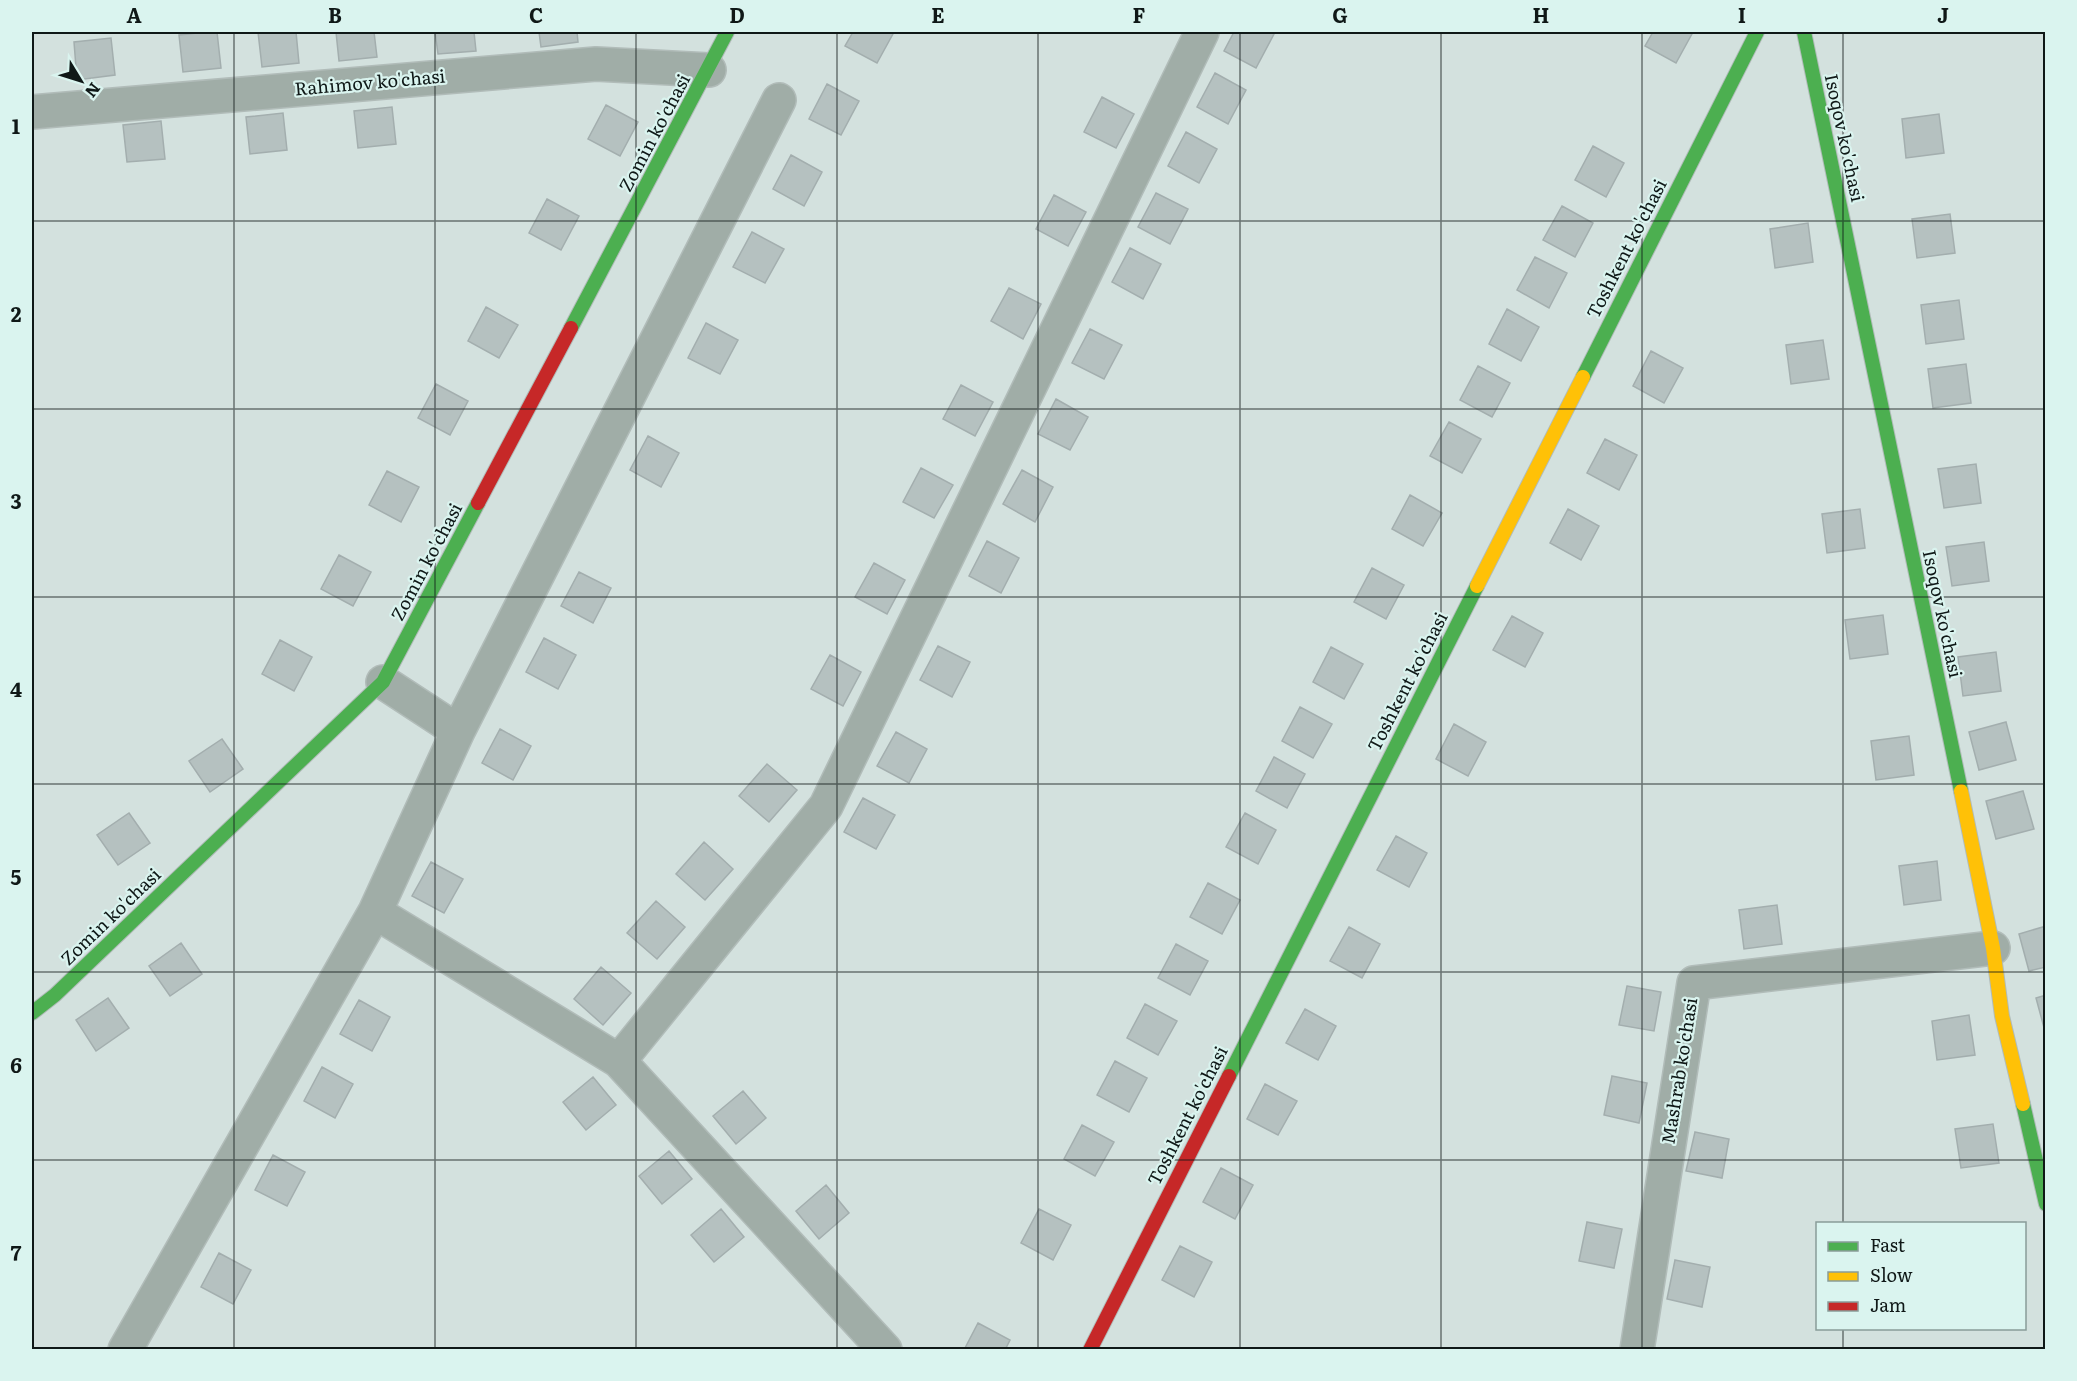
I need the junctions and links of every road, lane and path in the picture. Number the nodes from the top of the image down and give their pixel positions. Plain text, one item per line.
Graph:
1 (727, 32) edge
2 (1202, 32) edge
3 (1757, 32) edge
4 (1804, 32) edge
5 (709, 69) junction
6 (779, 100) dead end
7 (32, 112) edge
8 (383, 682) junction
9 (458, 731) junction
10 (375, 912) junction
11 (1993, 948) junction
12 (32, 1012) edge
13 (619, 1061) junction
14 (2043, 1185) edge
15 (2046, 1204) edge
16 (125, 1350) edge
17 (885, 1350) edge
18 (1090, 1350) edge
19 (1638, 1350) edge

1 - 5 street, Zomin ko'chasi
2 - 13 street
3 - 18 street, Toshkent ko'chasi
4 - 11 street, Isoqov ko'chasi
5 - 7 street, Rahimov ko'chasi
5 - 8 street, Zomin ko'chasi
6 - 9 street
8 - 9 street
8 - 12 street, Zomin ko'chasi
9 - 10 street
10 - 13 street
10 - 16 street
11 - 14 street, Isoqov ko'chasi
11 - 19 street, Mashrab ko'chasi
13 - 17 street
14 - 15 street, Isoqov ko'chasi

